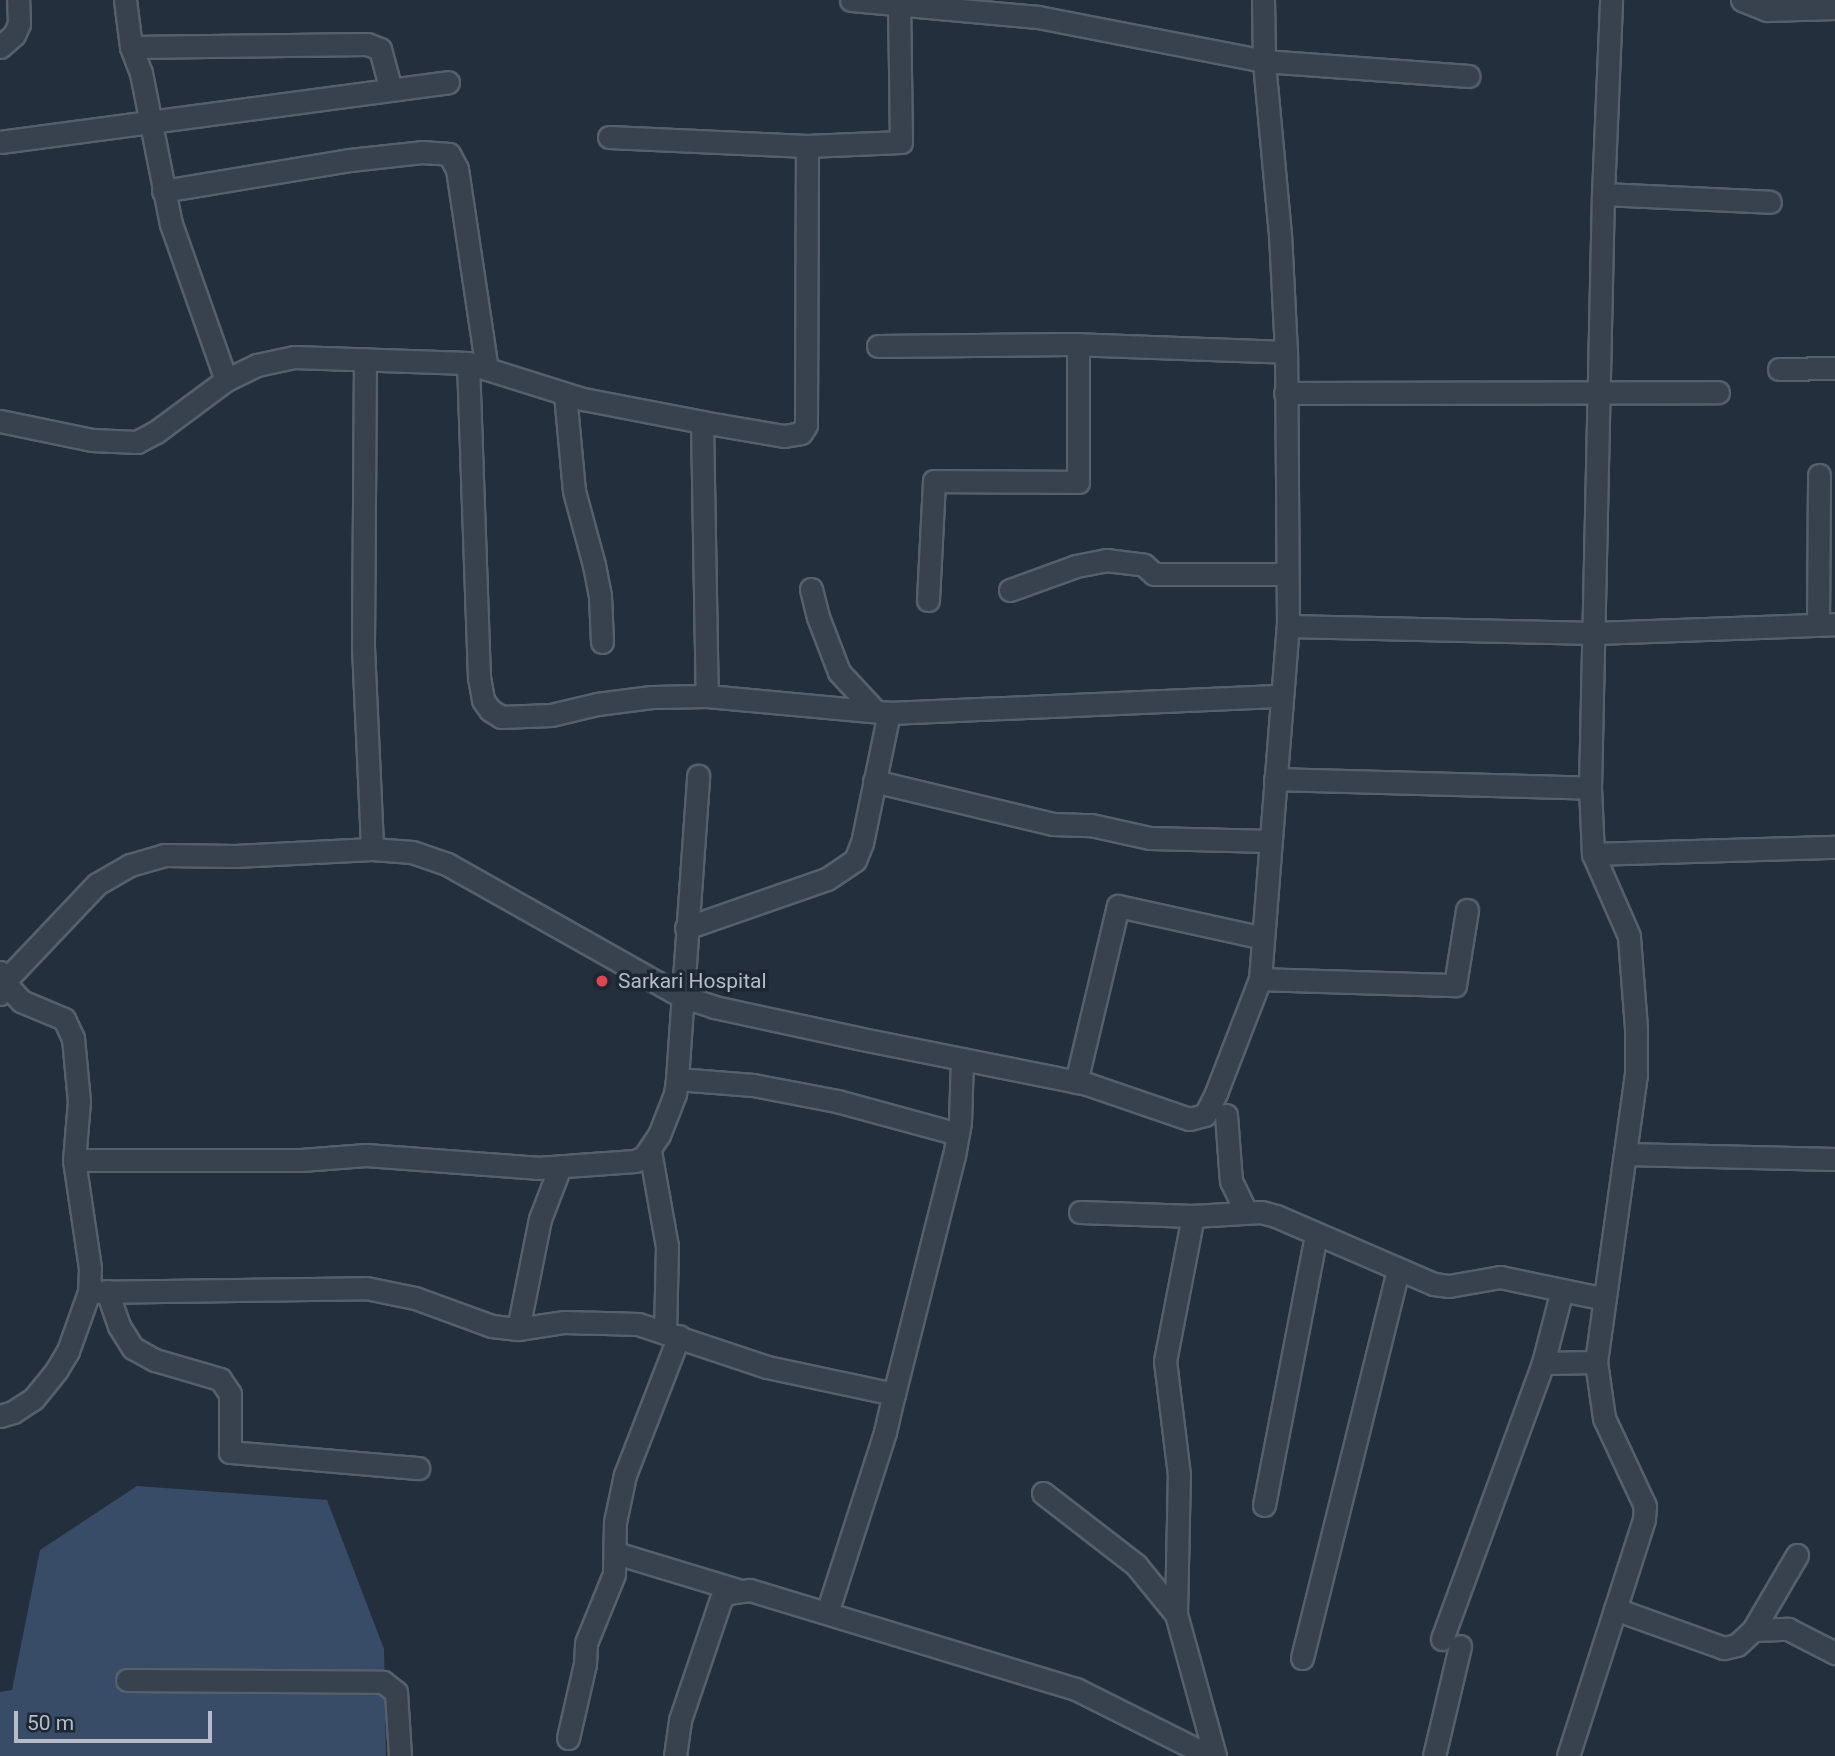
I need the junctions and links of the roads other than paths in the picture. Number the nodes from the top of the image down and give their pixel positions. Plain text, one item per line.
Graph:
1 (18, 0) edge
2 (125, 0) edge
3 (850, 0) edge
4 (1263, 0) edge
5 (1611, 0) edge
6 (1742, 0) edge
7 (899, 5) junction
8 (1835, 8) edge
9 (0, 47) edge
10 (131, 47) junction
11 (1264, 61) junction
12 (1468, 76) dead end
13 (448, 82) dead end
14 (391, 90) junction
15 (150, 123) junction
16 (609, 137) dead end
17 (0, 142) edge
18 (807, 146) junction
19 (163, 191) junction
20 (1603, 194) junction
21 (1770, 202) dead end
22 (1078, 344) junction
23 (878, 346) dead end
24 (1286, 352) junction
25 (365, 359) junction
26 (477, 366) junction
27 (1835, 368) edge
28 (1779, 369) dead end
29 (226, 380) junction
30 (1718, 392) dead end
31 (1285, 393) junction
32 (1599, 393) junction
33 (565, 394) junction
34 (0, 421) edge
35 (702, 422) junction
36 (1819, 475) dead end
37 (1287, 574) junction
38 (811, 589) dead end
39 (1010, 590) dead end
40 (928, 600) dead end
41 (1827, 624) edge
42 (1288, 626) junction
43 (1595, 633) junction
44 (602, 642) dead end
45 (707, 696) junction
46 (1282, 696) junction
47 (882, 712) junction
48 (698, 776) dead end
49 (1275, 779) junction
50 (874, 780) junction
51 (1590, 788) junction
52 (1270, 841) junction
53 (1835, 847) edge
54 (372, 849) junction
55 (1593, 854) junction
56 (1467, 910) dead end
57 (686, 928) junction
58 (1263, 937) junction
59 (1259, 979) junction
60 (1, 983) edge
61 (681, 996) junction
62 (962, 1059) junction
63 (677, 1079) junction
64 (1076, 1082) junction
65 (1226, 1115) dead end
66 (958, 1134) junction
67 (650, 1151) junction
68 (1626, 1154) junction
69 (1835, 1159) edge
70 (74, 1160) junction
71 (560, 1167) junction
72 (1080, 1212) dead end
73 (1246, 1212) junction
74 (1193, 1216) junction
75 (1317, 1235) junction
76 (1398, 1271) junction
77 (1562, 1290) junction
78 (98, 1291) junction
79 (1605, 1299) junction
80 (518, 1329) junction
81 (672, 1334) junction
82 (1596, 1362) junction
83 (1543, 1363) junction
84 (894, 1394) junction
85 (0, 1416) edge
86 (418, 1468) dead end
87 (1043, 1493) dead end
88 (1264, 1505) dead end
89 (616, 1553) junction
90 (1797, 1556) dead end
91 (737, 1590) junction
92 (1615, 1609) junction
93 (827, 1613) junction
94 (1176, 1614) junction
95 (1753, 1630) junction
96 (1835, 1653) edge
97 (1302, 1658) dead end
98 (127, 1680) dead end
99 (568, 1738) dead end
100 (400, 1756) edge
101 (675, 1756) edge
102 (1213, 1756) edge
103 (1434, 1756) edge
104 (1568, 1756) edge

1 - 9 street
2 - 10 street
3 - 7 street
4 - 11 street
5 - 20 street
6 - 8 street
7 - 11 street
7 - 18 street
10 - 14 street
10 - 15 street
11 - 12 street
11 - 24 street
13 - 14 street
14 - 15 street
15 - 17 street
15 - 19 street
16 - 18 street
18 - 35 street
19 - 26 street
19 - 29 street
20 - 21 street
20 - 32 street
22 - 23 street
22 - 24 street
22 - 40 street
24 - 31 street
25 - 26 street
25 - 29 street
25 - 54 street
26 - 33 street
26 - 45 street
27 - 28 street
29 - 34 street
30 - 32 street
31 - 32 street
31 - 37 street
32 - 43 street
33 - 35 street
33 - 44 street
35 - 45 street
36 - 41 street
37 - 39 street
37 - 42 street
38 - 47 street
41 - 43 street
42 - 43 street
42 - 46 street
43 - 51 street
45 - 47 street
46 - 47 street
46 - 49 street
47 - 50 street
48 - 57 street
49 - 51 street
49 - 52 street
50 - 52 street
50 - 57 street
51 - 55 street
52 - 58 street
53 - 55 street
54 - 60 street
54 - 61 street
55 - 68 street
56 - 59 street
57 - 61 street
58 - 59 street
58 - 64 street
59 - 64 street
60 - 70 street
61 - 62 street
61 - 63 street
62 - 64 street
62 - 66 street
63 - 66 street
63 - 67 street
65 - 73 street
66 - 84 street
67 - 71 street
67 - 81 street
68 - 69 street
68 - 79 street
70 - 71 street
70 - 78 street
71 - 80 street
72 - 74 street
73 - 74 street
73 - 75 street
74 - 94 street
75 - 76 street
75 - 88 street
76 - 77 street
76 - 97 street
77 - 79 street
77 - 83 street
78 - 80 street
78 - 85 street
78 - 86 street
79 - 82 street
80 - 81 street
81 - 84 street
81 - 89 street
82 - 83 street
82 - 92 street
83 - 103 street
84 - 93 street
87 - 94 street
89 - 91 street
89 - 99 street
90 - 95 street
91 - 93 street
91 - 101 street
92 - 95 street
92 - 104 street
93 - 102 street
94 - 102 street
95 - 96 street
98 - 100 street

